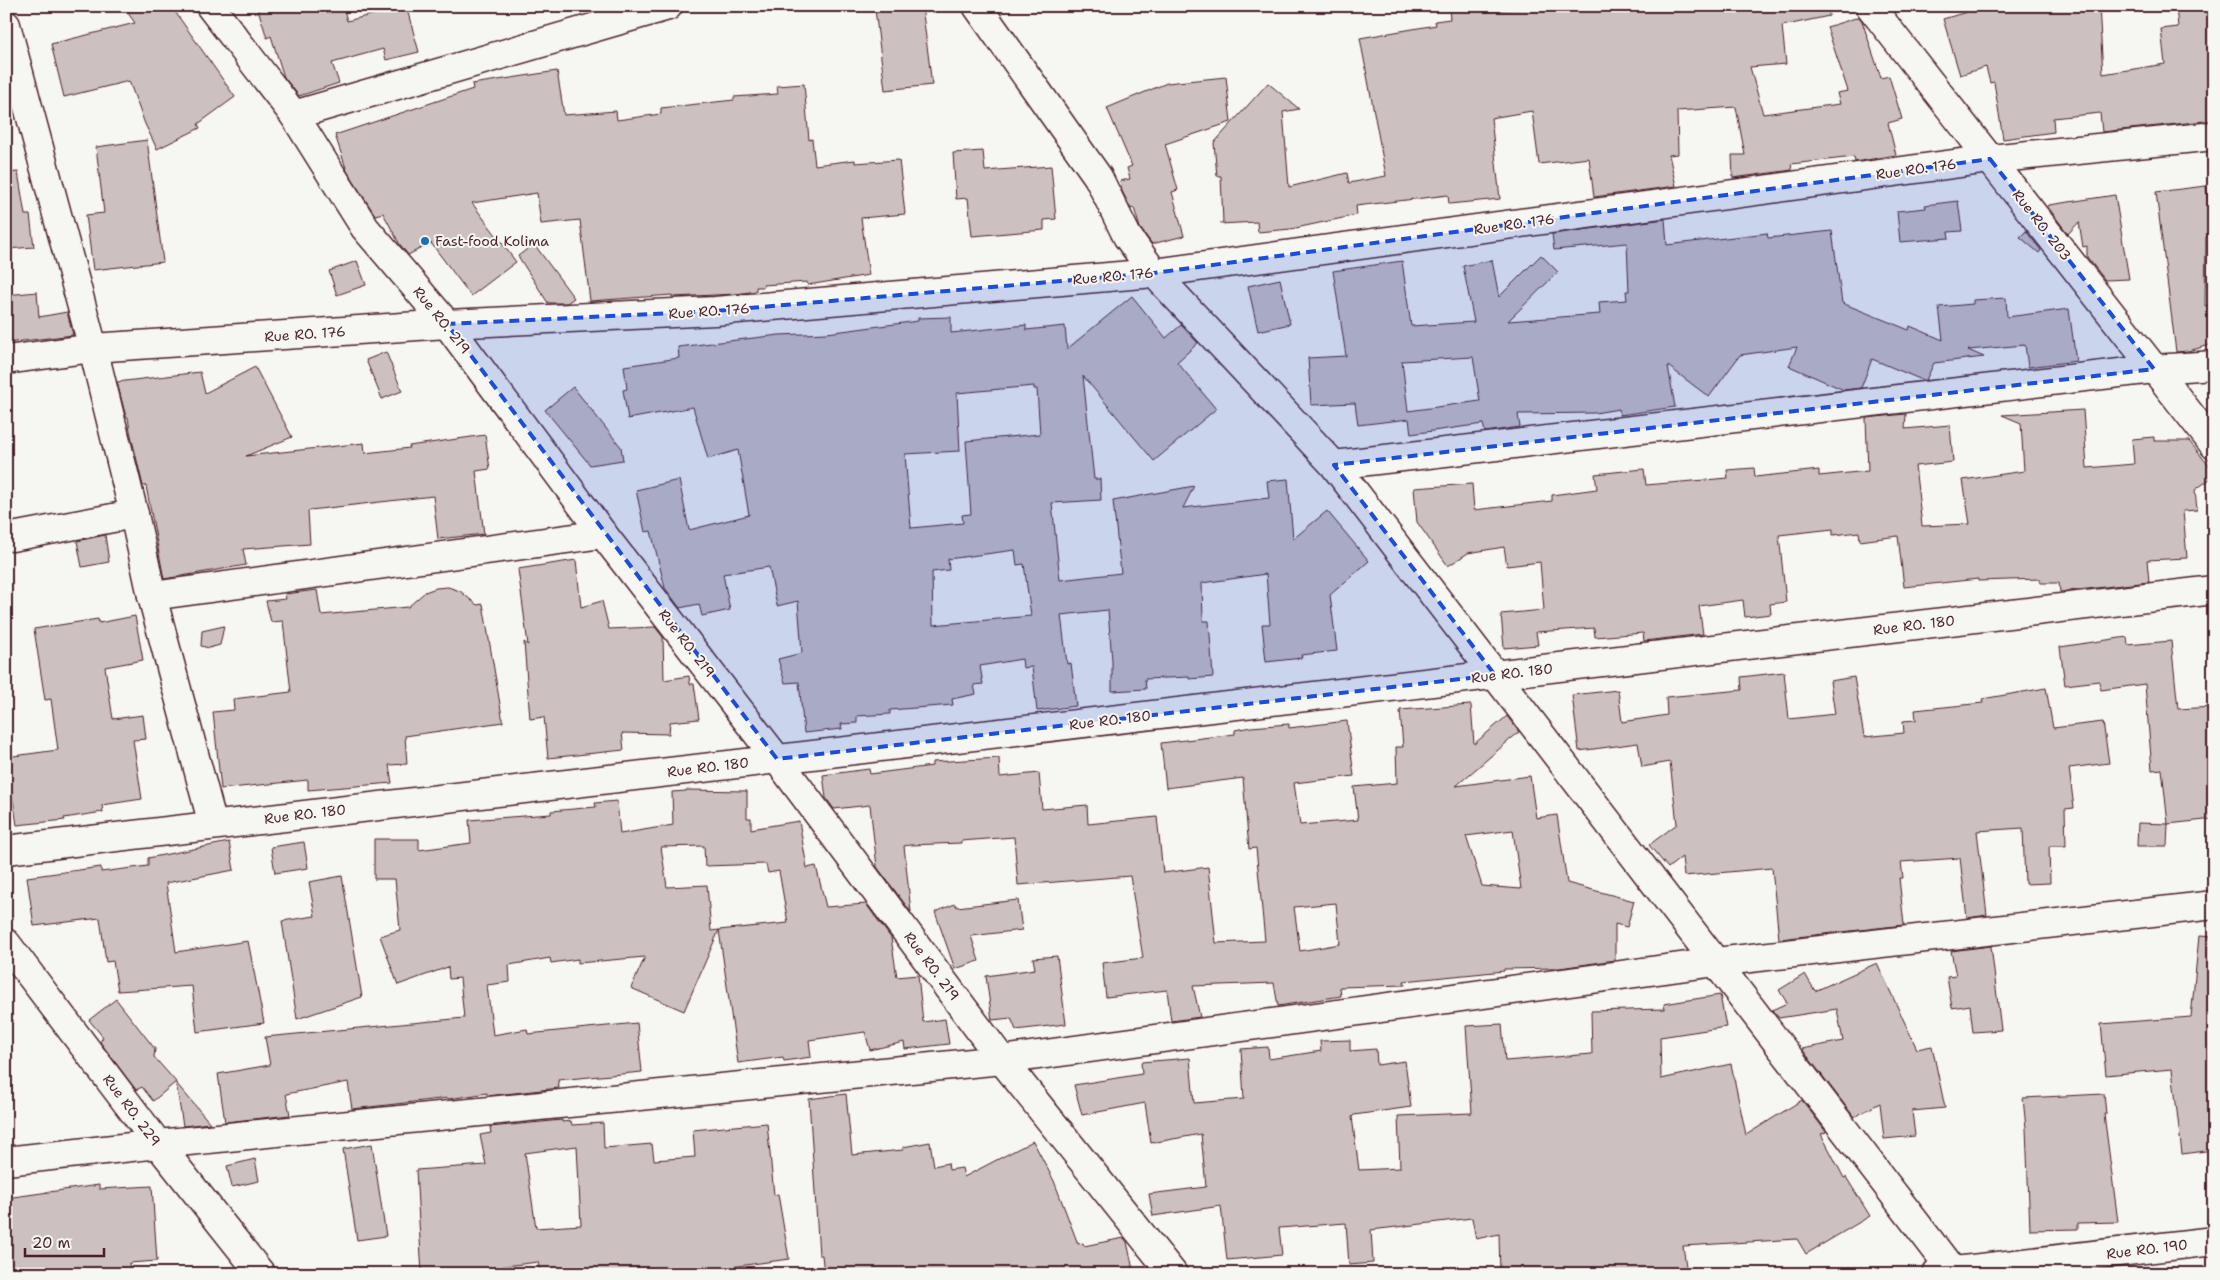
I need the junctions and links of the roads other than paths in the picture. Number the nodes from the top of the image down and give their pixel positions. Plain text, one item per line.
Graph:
1 (210, 6) edge
2 (668, 6) edge
3 (977, 6) edge
4 (1870, 6) edge
5 (6, 25) edge
6 (294, 114) junction
7 (2214, 136) edge
8 (1990, 159) junction
9 (1154, 273) junction
10 (447, 324) junction
11 (92, 348) junction
12 (6, 360) edge
13 (2214, 365) edge
14 (2154, 368) junction
15 (2214, 445) edge
16 (1334, 465) junction
17 (134, 514) junction
18 (603, 534) junction
19 (12, 537) dead end
20 (2214, 590) edge
21 (152, 596) junction
22 (1495, 675) junction
23 (778, 759) junction
24 (213, 825) junction
25 (6, 850) edge
26 (2214, 905) edge
27 (6, 943) edge
28 (1716, 962) junction
29 (1002, 1060) junction
30 (158, 1144) junction
31 (6, 1161) edge
32 (2214, 1241) edge
33 (1947, 1273) edge
34 (261, 1274) edge
35 (1173, 1274) edge

1 - 6 street, Rue RO. 219
2 - 6 street
3 - 9 street
4 - 8 street, Rue RO. 203
5 - 11 street
6 - 10 street, Rue RO. 219
7 - 8 street, Rue RO. 176
8 - 9 street, Rue RO. 176
8 - 14 street, Rue RO. 203
9 - 10 street, Rue RO. 176
9 - 16 street
10 - 11 street, Rue RO. 176
10 - 18 street, Rue RO. 219
11 - 12 street, Rue RO. 176
11 - 17 street
13 - 14 street
14 - 15 street, Rue RO. 203
14 - 16 street
16 - 22 street
17 - 19 street
17 - 21 street
18 - 21 street
18 - 23 street, Rue RO. 219
20 - 22 street, Rue RO. 180
21 - 24 street
22 - 23 street, Rue RO. 180
22 - 28 street
23 - 24 street, Rue RO. 180
23 - 29 street, Rue RO. 219
24 - 25 street, Rue RO. 180
26 - 28 street
27 - 30 street, Rue RO. 229
28 - 29 street
28 - 33 street
29 - 30 street
29 - 35 street, Rue RO. 219
30 - 31 street
30 - 34 street, Rue RO. 229
32 - 33 street, Rue RO. 190

